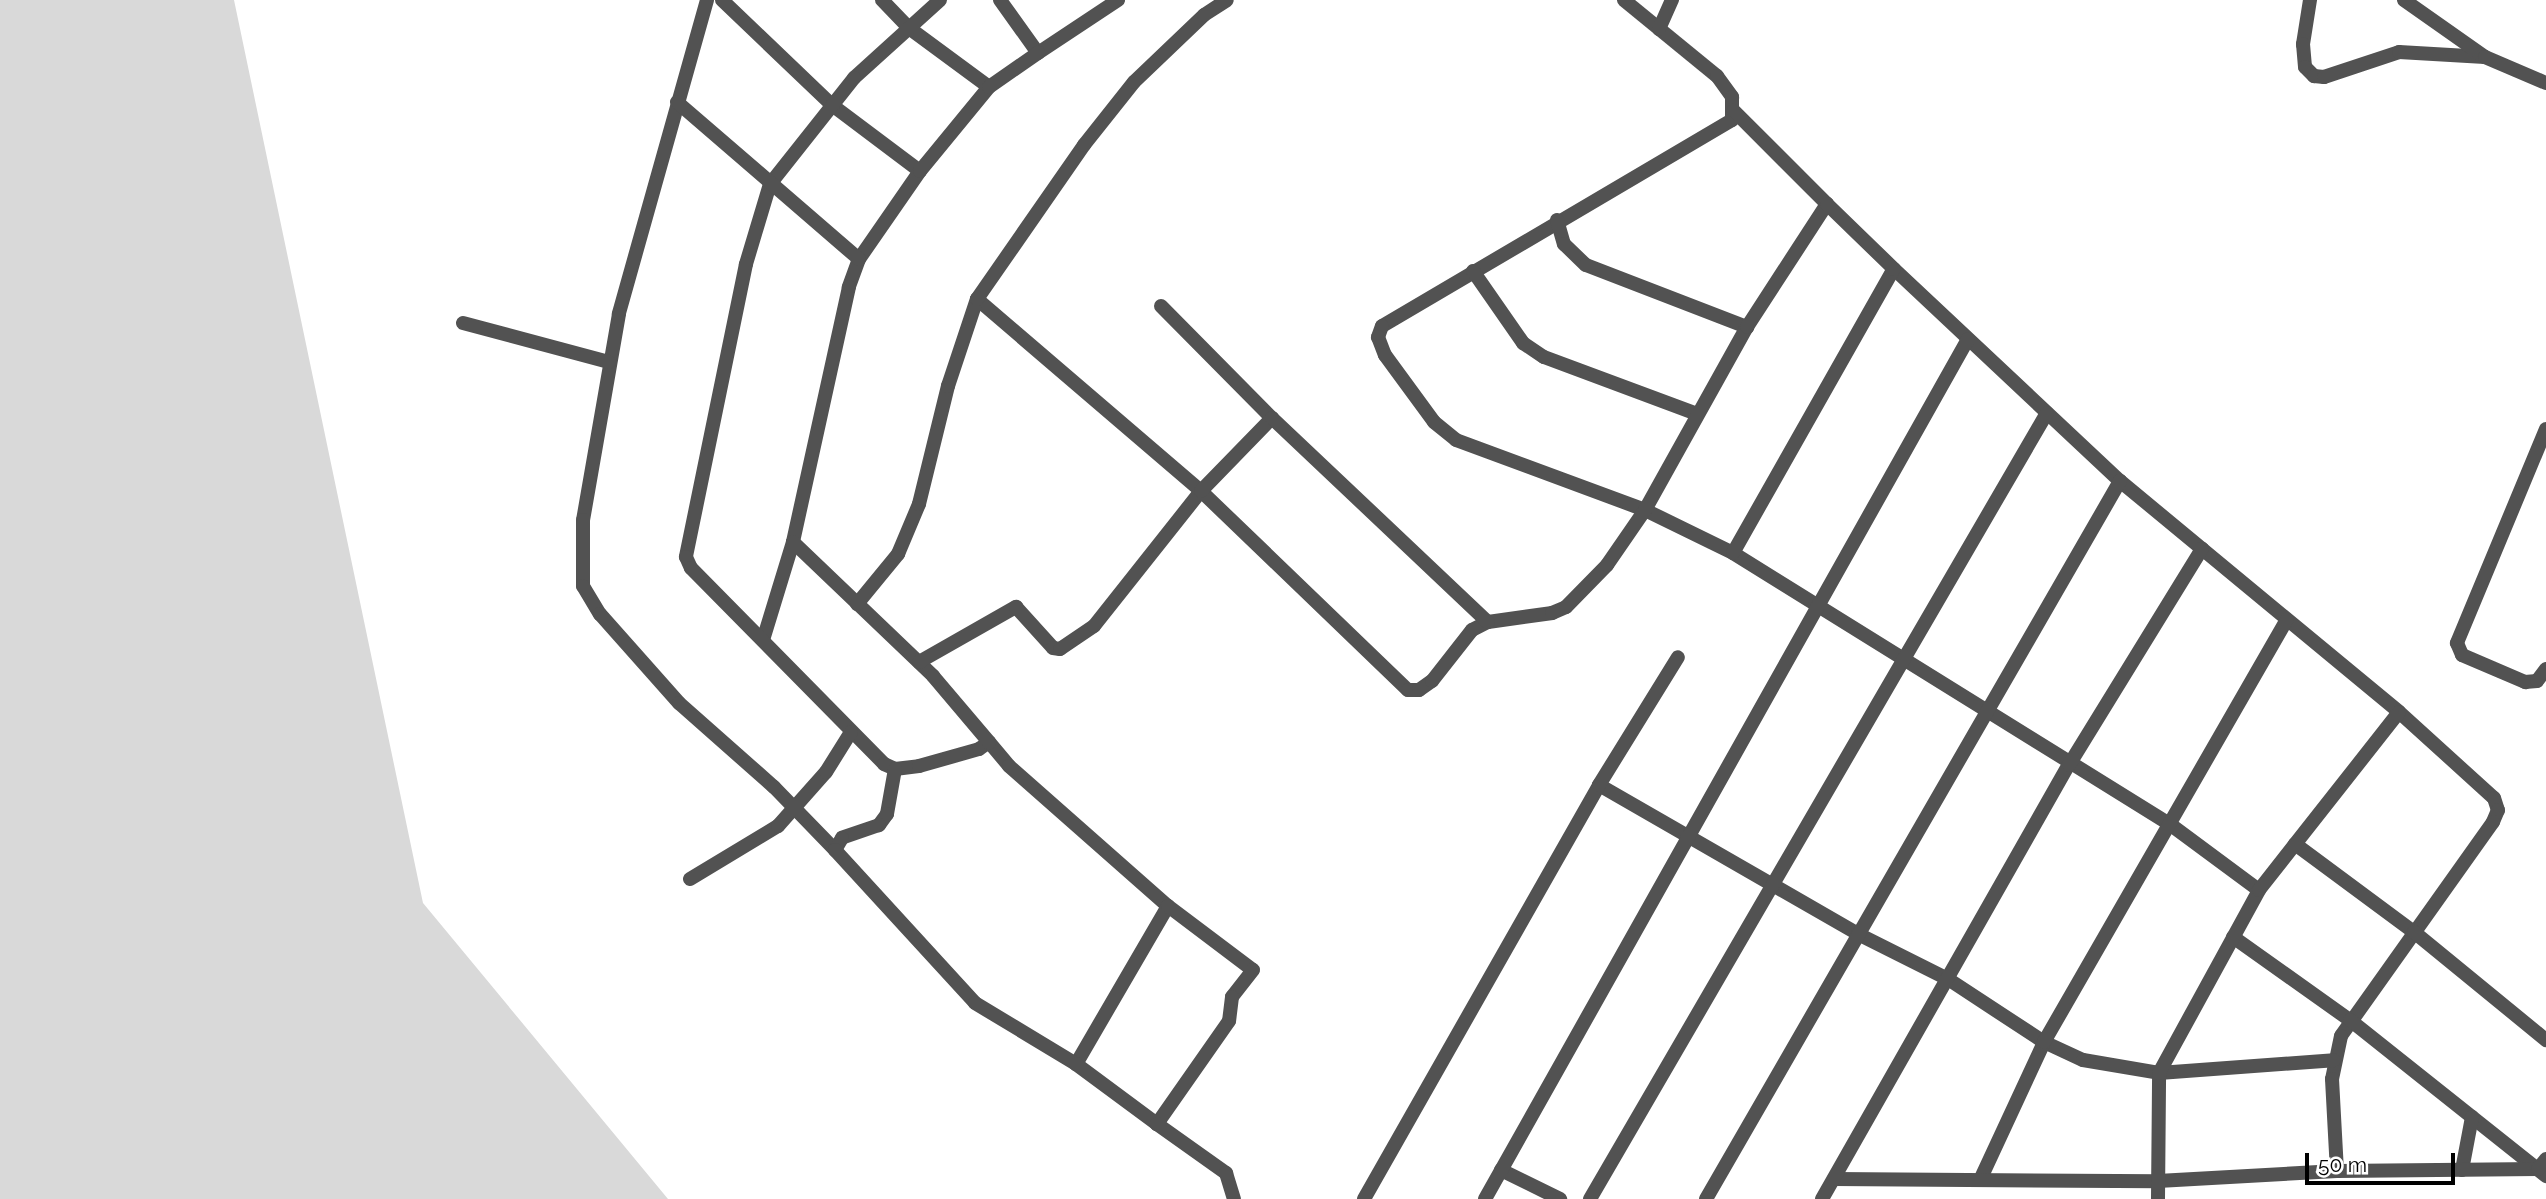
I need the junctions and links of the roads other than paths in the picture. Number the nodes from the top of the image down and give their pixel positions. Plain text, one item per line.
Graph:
1 (707, 0) edge
2 (722, 0) edge
3 (882, 0) edge
4 (940, 0) edge
5 (1000, 0) edge
6 (1118, 0) edge
7 (1227, 0) edge
8 (1624, 0) edge
9 (1672, 0) edge
10 (2310, 0) edge
11 (2404, 0) edge
12 (909, 28) junction
13 (1659, 29) junction
14 (1038, 53) junction
15 (2485, 57) junction
16 (2546, 83) edge
17 (989, 87) junction
18 (677, 102) junction
19 (832, 104) junction
20 (1734, 111) junction
21 (920, 172) junction
22 (770, 184) junction
23 (1827, 204) junction
24 (1557, 220) junction
25 (859, 259) junction
26 (1894, 269) junction
27 (1472, 271) junction
28 (977, 299) junction
29 (1161, 306) dead end
30 (463, 323) dead end
31 (1747, 327) junction
32 (1968, 338) junction
33 (609, 362) junction
34 (2047, 413) junction
35 (1697, 414) junction
36 (1272, 418) junction
37 (2546, 429) edge
38 (2120, 481) junction
39 (1201, 491) junction
40 (1645, 510) junction
41 (793, 542) junction
42 (2202, 549) junction
43 (1734, 553) junction
44 (857, 604) junction
45 (1817, 608) junction
46 (2287, 620) junction
47 (1488, 622) junction
48 (763, 640) junction
49 (1678, 657) dead end
50 (1906, 659) junction
51 (919, 662) junction
52 (2546, 669) edge
53 (1986, 709) junction
54 (2399, 712) junction
55 (851, 732) junction
56 (989, 742) junction
57 (2069, 765) junction
58 (894, 769) junction
59 (1599, 785) junction
60 (793, 808) junction
61 (2171, 825) junction
62 (1687, 835) junction
63 (2295, 844) junction
64 (835, 850) junction
65 (690, 879) dead end
66 (1770, 883) junction
67 (2259, 890) junction
68 (1168, 906) junction
69 (2414, 932) junction
70 (1858, 934) junction
71 (2233, 937) junction
72 (1948, 979) junction
73 (2350, 1020) junction
74 (2546, 1040) edge
75 (2044, 1042) junction
76 (2334, 1060) junction
77 (1076, 1064) junction
78 (2159, 1073) junction
79 (2472, 1117) junction
80 (1157, 1124) junction
81 (2543, 1168) edge
82 (1501, 1170) junction
83 (2462, 1170) junction
84 (2337, 1171) junction
85 (1981, 1178) junction
86 (1834, 1179) junction
87 (2158, 1181) junction
88 (1234, 1199) edge
89 (1364, 1199) edge
90 (1485, 1199) edge
91 (1560, 1199) edge
92 (1590, 1199) edge
93 (1706, 1199) edge
94 (1823, 1199) edge
95 (2158, 1199) edge

1 - 18 street
2 - 19 street
3 - 12 street
4 - 12 street
5 - 14 street
6 - 14 street
7 - 28 street
8 - 13 street
9 - 13 street
10 - 15 street
11 - 15 street
12 - 17 street
12 - 19 street
13 - 20 street
14 - 17 street
15 - 16 street
17 - 21 street
18 - 22 street
18 - 33 street
19 - 21 street
19 - 22 street
20 - 23 street
20 - 24 street
21 - 25 street
22 - 25 street
22 - 48 street
23 - 26 street
23 - 31 street
24 - 27 street
24 - 31 street
25 - 41 street
26 - 32 street
26 - 43 street
27 - 35 street
27 - 40 street
28 - 39 street
28 - 44 street
29 - 36 street
30 - 33 street
31 - 35 street
32 - 34 street
32 - 45 street
33 - 60 street
34 - 38 street
34 - 50 street
35 - 40 street
36 - 39 street
36 - 47 street
37 - 52 street
38 - 42 street
38 - 53 street
39 - 47 street
39 - 51 street
40 - 43 street
40 - 47 street
41 - 44 street
41 - 48 street
42 - 46 street
42 - 57 street
43 - 45 street
44 - 51 street
45 - 50 street
45 - 62 street
46 - 54 street
46 - 61 street
48 - 55 street
49 - 59 street
50 - 53 street
50 - 66 street
51 - 56 street
53 - 57 street
53 - 70 street
54 - 63 street
54 - 69 street
55 - 58 street
55 - 60 street
56 - 58 street
56 - 68 street
57 - 61 street
57 - 72 street
58 - 64 street
59 - 62 street
59 - 89 street
60 - 64 street
60 - 65 street
61 - 67 street
61 - 75 street
62 - 66 street
62 - 82 street
63 - 67 street
63 - 69 street
64 - 77 street
66 - 70 street
66 - 92 street
67 - 71 street
68 - 77 street
68 - 80 street
69 - 73 street
69 - 74 street
70 - 72 street
70 - 93 street
71 - 73 street
71 - 78 street
72 - 75 street
72 - 86 street
73 - 76 street
73 - 79 street
75 - 78 street
75 - 85 street
76 - 78 street
76 - 84 street
77 - 80 street
78 - 87 street
79 - 81 street
79 - 83 street
80 - 88 street
81 - 83 street
82 - 90 street
82 - 91 street
83 - 84 street
84 - 87 street
85 - 86 street
85 - 87 street
86 - 94 street
87 - 95 street

